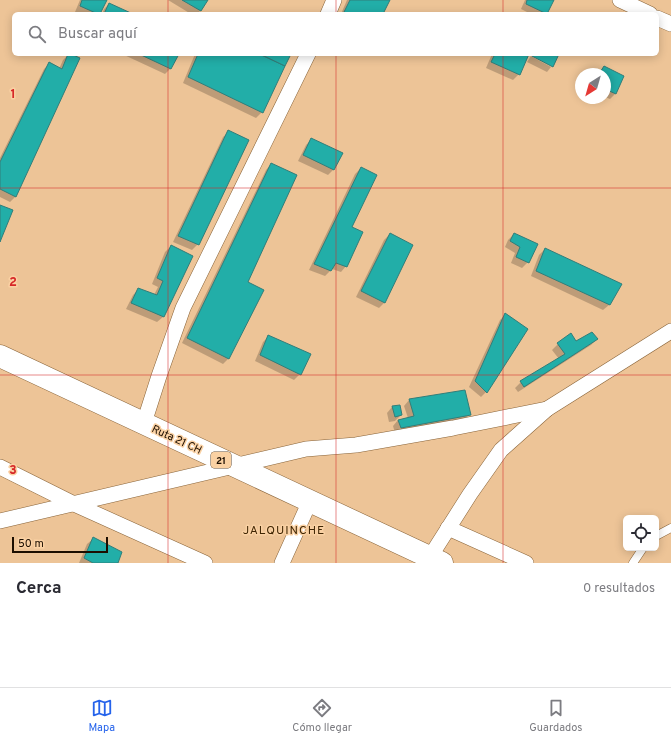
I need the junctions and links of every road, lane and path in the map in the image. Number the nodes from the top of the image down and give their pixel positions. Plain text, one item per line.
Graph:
1 (334, 0) edge
2 (620, 0) edge
3 (329, 12) edge
4 (646, 12) edge
5 (659, 19) edge
6 (671, 24) edge
7 (307, 56) edge
8 (671, 331) edge
9 (0, 356) edge
10 (548, 409) junction
11 (144, 423) junction
12 (235, 466) junction
13 (0, 467) edge
14 (310, 501) junction
15 (74, 504) junction
16 (0, 521) edge
17 (448, 528) junction
18 (671, 528) edge
19 (659, 534) edge
20 (641, 551) edge
21 (436, 560) edge
22 (205, 563) edge
23 (282, 563) edge
24 (526, 563) edge
25 (633, 563) edge

1 - 3 street
2 - 4 street
5 - 6 street
7 - 11 street
8 - 10 street
9 - 11 highway, Ruta 21 CH / 21
10 - 12 street
10 - 17 street
11 - 12 highway, Ruta 21 CH / 21
12 - 14 highway, Ruta 21 CH / 21
12 - 15 street
13 - 15 street
14 - 21 highway, Ruta 21 CH / 21
14 - 23 street
15 - 16 street
15 - 22 street
17 - 21 street
17 - 24 street
18 - 19 lane
20 - 25 lane

